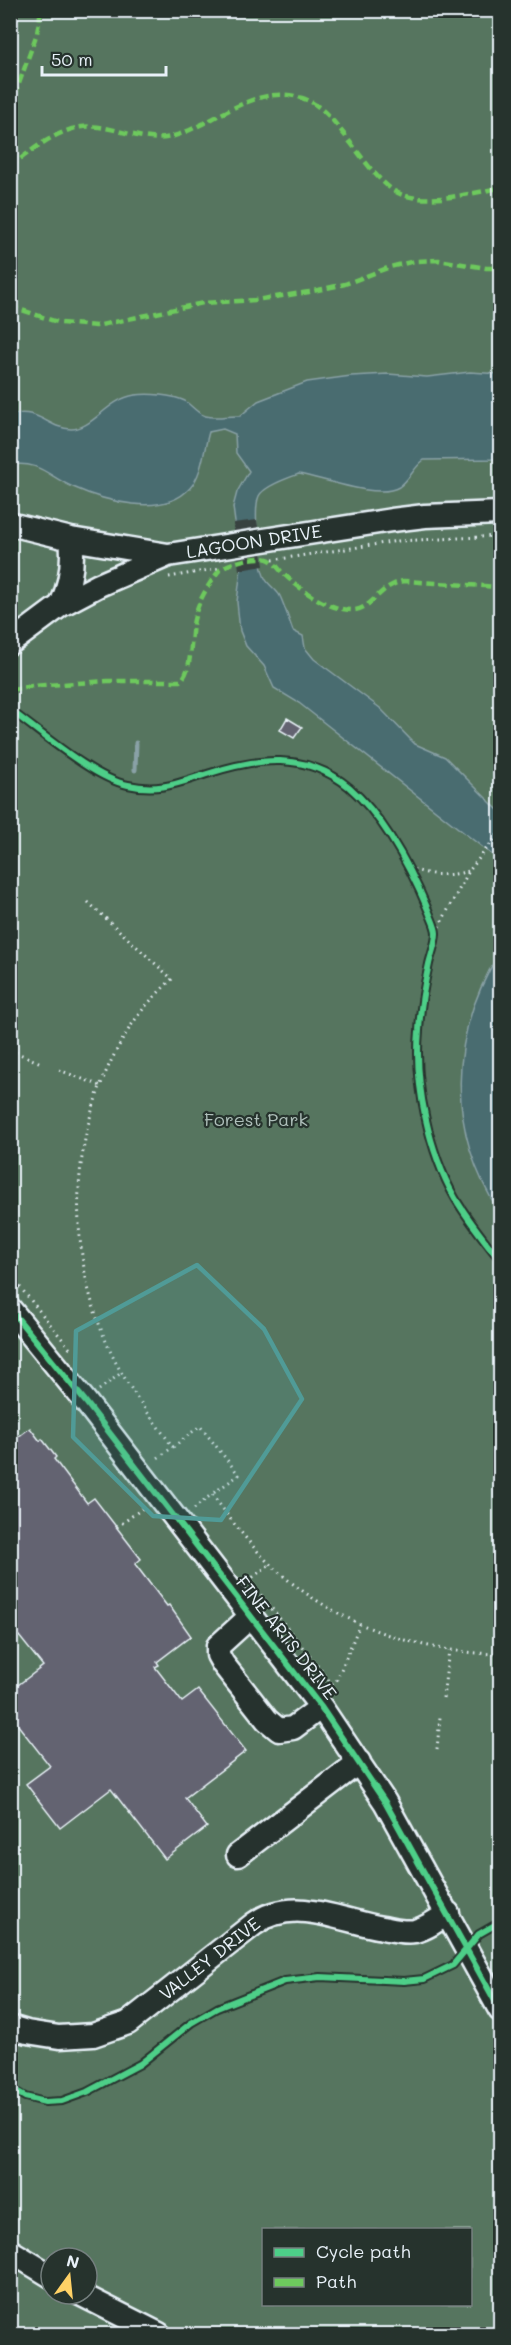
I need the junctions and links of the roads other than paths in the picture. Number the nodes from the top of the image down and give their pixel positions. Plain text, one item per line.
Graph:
1 (501, 513) edge
2 (10, 524) edge
3 (70, 539) junction
4 (168, 555) junction
5 (61, 605) junction
6 (10, 643) edge
7 (10, 1309) edge
8 (251, 1616) junction
9 (321, 1707) junction
10 (359, 1762) junction
11 (238, 1855) dead end
12 (448, 1913) junction
13 (501, 2010) edge
14 (10, 2026) edge
15 (10, 2251) edge
16 (39, 2269) edge
17 (99, 2304) edge
18 (159, 2334) edge

1 - 4 street, LAGOON DRIVE
2 - 3 street, LAGOON DRIVE
3 - 4 street, LAGOON DRIVE
3 - 5 street
4 - 5 street
5 - 6 street
7 - 8 street, FINE ARTS DRIVE
8 - 9 street, FINE ARTS DRIVE
8 - 9 street
9 - 10 street, FINE ARTS DRIVE
10 - 11 street
10 - 12 street, FINE ARTS DRIVE
12 - 13 street, FINE ARTS DRIVE
12 - 14 street, VALLEY DRIVE
15 - 16 street
17 - 18 street

